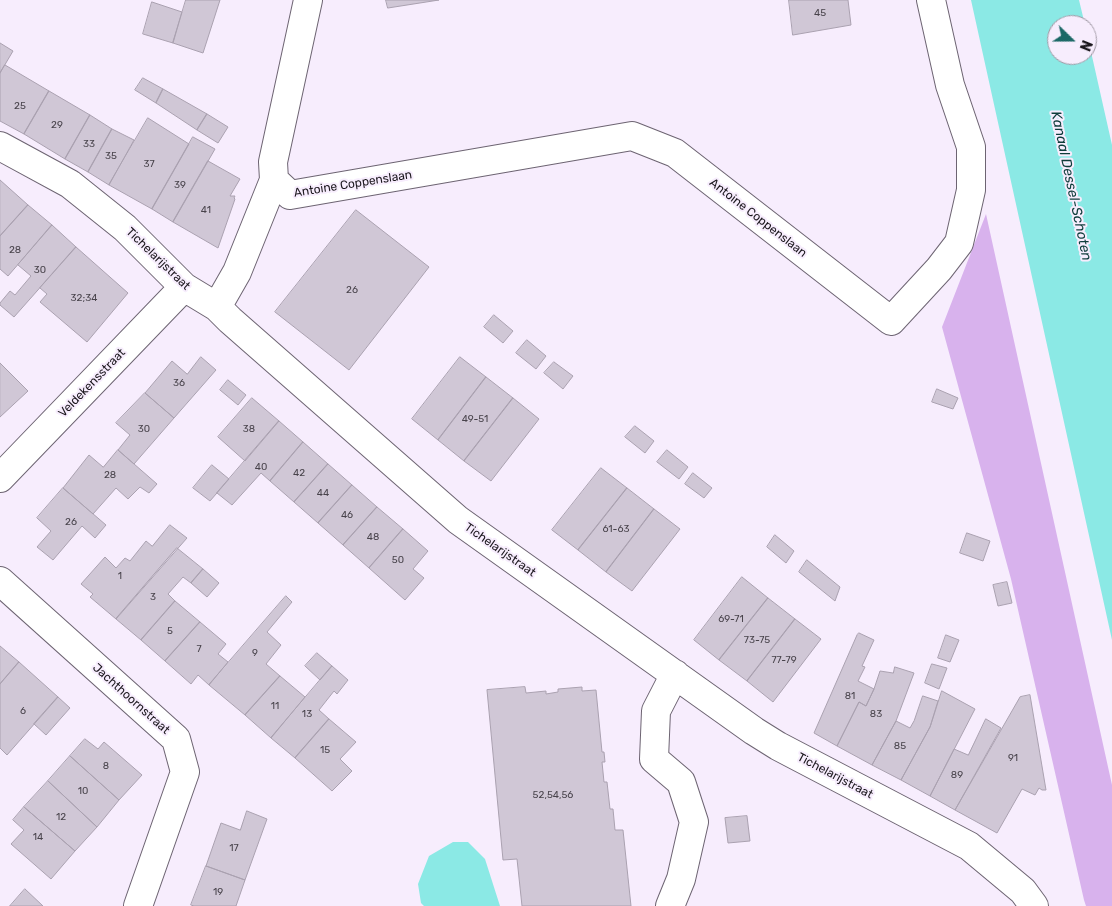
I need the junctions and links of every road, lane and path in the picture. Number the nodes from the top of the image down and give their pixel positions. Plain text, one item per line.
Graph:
1 (308, 0) edge
2 (932, 0) edge
3 (0, 146) edge
4 (274, 180) junction
5 (184, 287) junction
6 (217, 307) junction
7 (0, 478) edge
8 (0, 581) edge
9 (674, 674) junction
10 (138, 906) edge
11 (670, 906) edge
12 (1034, 906) edge

1 - 4 street
2 - 4 street, Antoine Coppenslaan
3 - 5 street, Tichelarijstraat
4 - 6 street
5 - 6 street, Tichelarijstraat
5 - 7 street, Veldekensstraat
6 - 9 street, Tichelarijstraat
8 - 10 street, Jachthoornstraat
9 - 11 street
9 - 12 street, Tichelarijstraat

